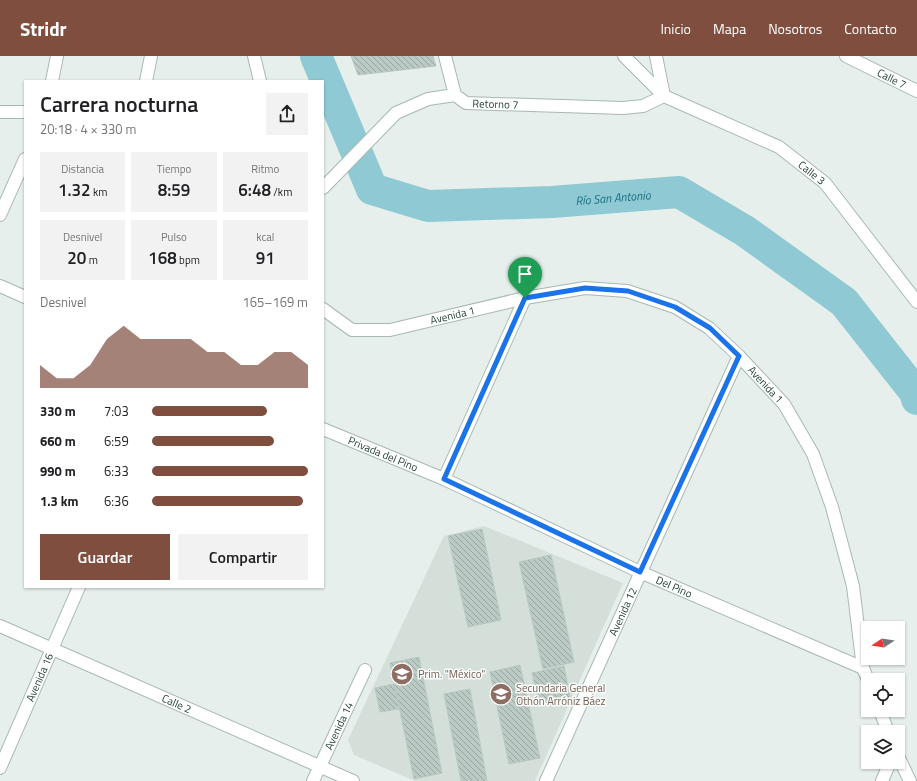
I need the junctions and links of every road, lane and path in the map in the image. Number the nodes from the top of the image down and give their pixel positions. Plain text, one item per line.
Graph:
1 (57, 56) edge
2 (151, 56) edge
3 (254, 56) edge
4 (445, 56) edge
5 (624, 56) edge
6 (656, 56) edge
7 (846, 56) edge
8 (52, 80) edge
9 (146, 80) edge
10 (260, 80) edge
11 (917, 91) edge
12 (455, 95) junction
13 (664, 96) junction
14 (0, 112) edge
15 (24, 112) edge
16 (24, 161) edge
17 (324, 187) edge
18 (0, 215) edge
19 (0, 286) edge
20 (24, 297) edge
21 (525, 298) junction
22 (917, 302) edge
23 (324, 307) edge
24 (739, 356) junction
25 (324, 429) edge
26 (444, 479) junction
27 (640, 572) junction
28 (79, 588) edge
29 (0, 626) edge
30 (53, 649) junction
31 (863, 668) junction
32 (365, 670) dead end
33 (865, 673) edge
34 (319, 766) junction
35 (0, 768) edge
36 (887, 769) edge
37 (904, 769) edge
38 (313, 781) edge
39 (353, 781) edge
40 (546, 781) edge
41 (882, 781) edge
42 (910, 781) edge

1 - 8 street
2 - 9 street
3 - 10 street
4 - 12 street
5 - 13 street
6 - 13 street
7 - 11 street, Calle 7
12 - 13 street, Retorno 7
12 - 17 street
13 - 22 street, Calle 3
14 - 15 street
16 - 18 street
19 - 20 street
21 - 23 street, Avenida 1
21 - 24 street, Avenida 1
21 - 26 street
24 - 27 street, Avenida 12
24 - 31 street, Avenida 1
25 - 26 street, Privada del Pino
26 - 27 street, Del Pino
27 - 31 street, Del Pino
27 - 40 street, Avenida 12
28 - 30 street, Avenida 16
29 - 30 street, Calle 2
30 - 34 street, Calle 2
30 - 35 street, Avenida 16
31 - 33 street, Avenida 1
32 - 34 street, Avenida 14
34 - 38 street, Avenida 14
34 - 39 street, Calle 2
36 - 41 street
37 - 42 street

